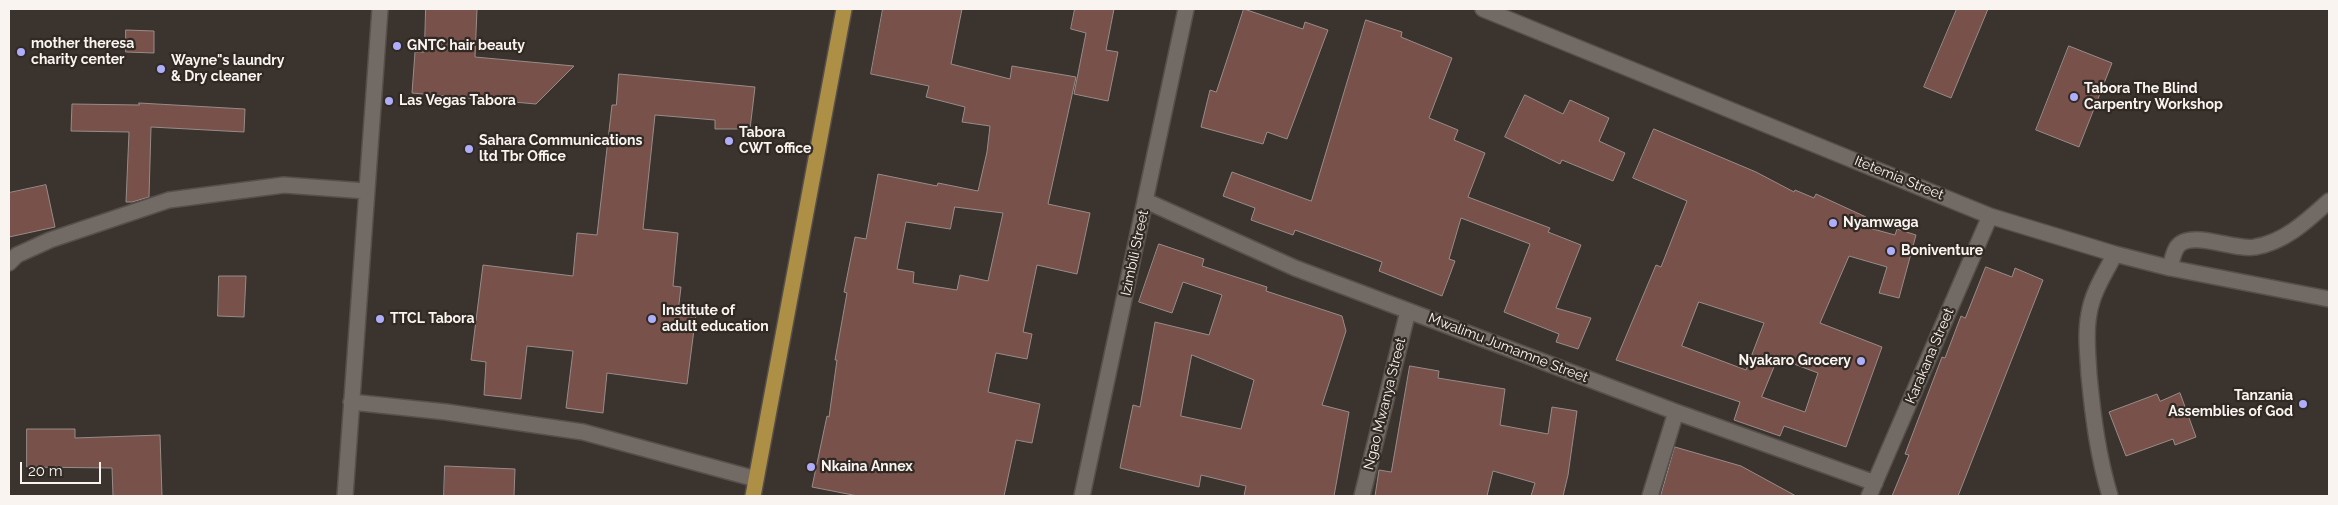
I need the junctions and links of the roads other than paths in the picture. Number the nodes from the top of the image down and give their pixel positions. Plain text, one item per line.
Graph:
1 (380, 9) edge
2 (844, 9) edge
3 (1186, 9) edge
4 (1484, 9) edge
5 (366, 191) junction
6 (1146, 201) junction
7 (2329, 201) edge
8 (1990, 216) junction
9 (2115, 254) junction
10 (9, 262) edge
11 (2170, 268) junction
12 (2329, 299) edge
13 (1408, 311) junction
14 (351, 402) junction
15 (1676, 412) junction
16 (756, 479) junction
17 (1872, 490) edge
18 (345, 496) edge
19 (753, 496) edge
20 (1082, 496) edge
21 (1362, 496) edge
22 (1650, 496) edge
23 (2110, 496) edge

1 - 5 street
2 - 16 main road
3 - 6 street, Izimbili Street
4 - 8 street, Itetemia Street
5 - 10 street
5 - 14 street
6 - 13 street, Mwalimu Jumamne Street
6 - 20 street, Izimbili Street
7 - 11 street
8 - 9 street, Itetemia Street
8 - 17 street, Karakana Street
9 - 11 street, Itetemia Street
9 - 23 street
11 - 12 street, Itetemia Street
13 - 15 street, Mwalimu Jumamne Street
13 - 21 street, Ngao Mwanya Street
14 - 16 street
14 - 18 street
15 - 17 street, Mwalimu Jumamne Street
15 - 22 street
16 - 19 main road

